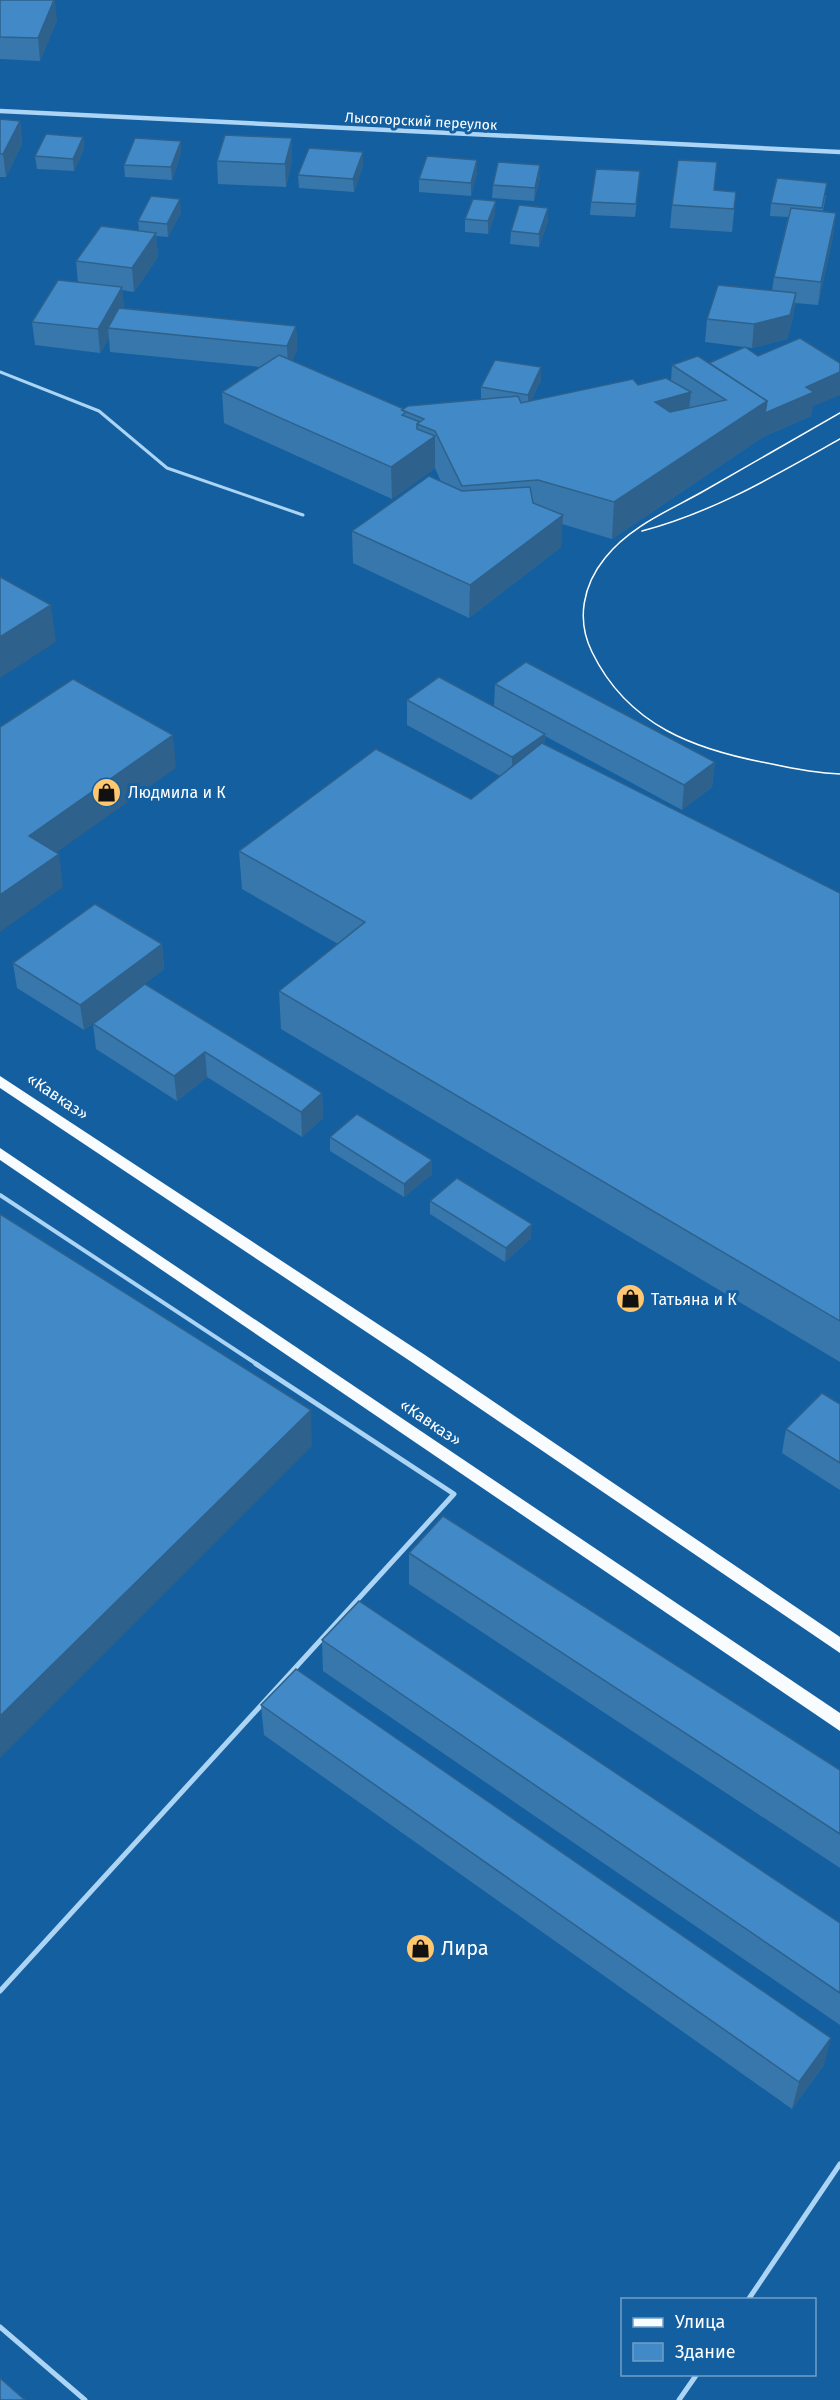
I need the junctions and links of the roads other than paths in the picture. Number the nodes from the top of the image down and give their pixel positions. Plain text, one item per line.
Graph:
1 (0, 111) edge
2 (840, 152) edge
3 (0, 372) edge
4 (303, 515) dead end
5 (0, 1081) edge
6 (0, 1153) edge
7 (0, 1195) edge
8 (840, 1646) edge
9 (840, 1723) edge
10 (0, 1991) edge
11 (840, 2164) edge
12 (749, 2298) edge
13 (0, 2327) edge
14 (696, 2376) edge
15 (85, 2400) edge
16 (680, 2400) edge

1 - 2 street, Лысогорский переулок
3 - 4 lane
5 - 8 main road, «Кавказ»
6 - 9 main road, «Кавказ»
7 - 10 lane
11 - 12 lane
13 - 15 lane
14 - 16 lane

